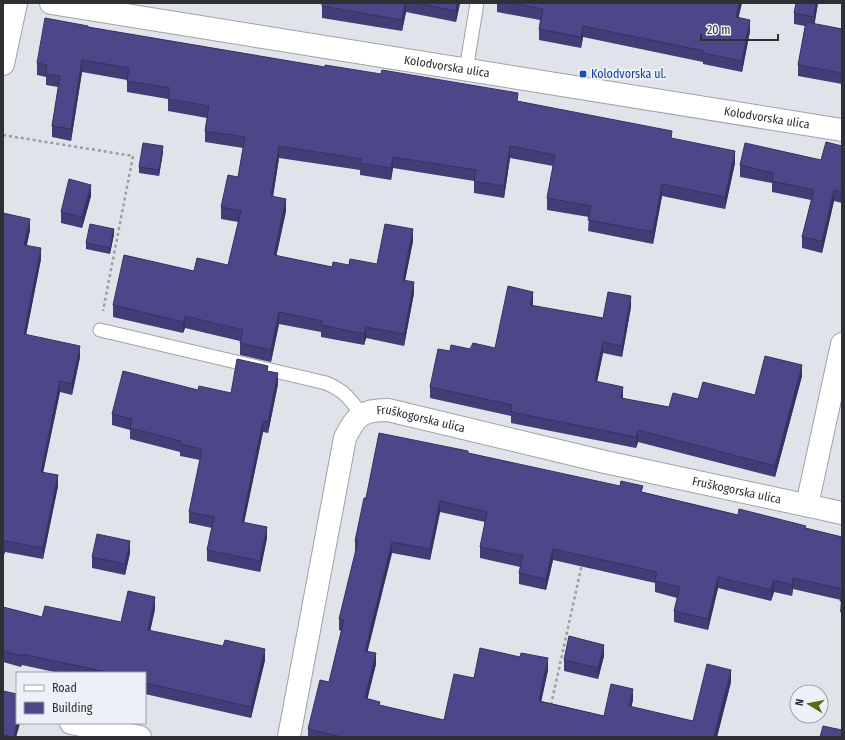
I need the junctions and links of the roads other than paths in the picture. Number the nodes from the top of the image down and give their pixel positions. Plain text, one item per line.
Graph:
1 (16, 3) edge
2 (51, 3) edge
3 (477, 3) edge
4 (3, 64) edge
5 (466, 70) junction
6 (842, 130) edge
7 (100, 330) road end
8 (842, 344) edge
9 (361, 414) junction
10 (807, 505) junction
11 (842, 513) edge
12 (76, 724) edge
13 (140, 737) edge
14 (289, 737) edge

1 - 4 street
2 - 5 street, Kolodvorska ulica
3 - 5 lane
5 - 6 street, Kolodvorska ulica
7 - 9 lane
8 - 10 street
9 - 10 street, Fruškogorska ulica
9 - 14 street, Fruškogorska ulica
10 - 11 street, Fruškogorska ulica
12 - 13 street

